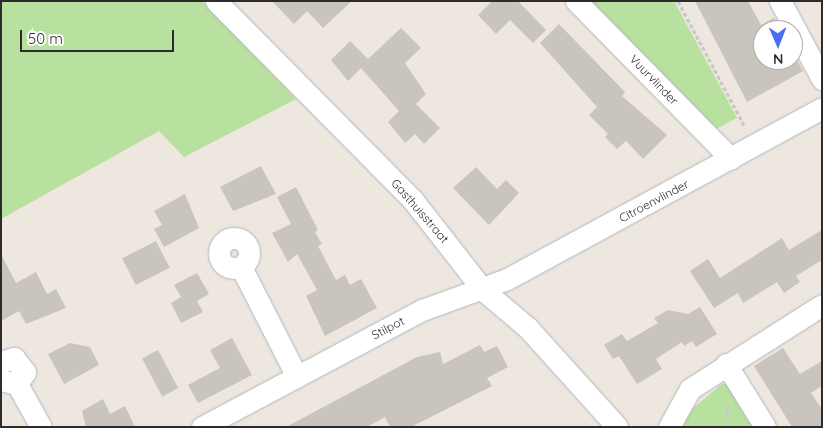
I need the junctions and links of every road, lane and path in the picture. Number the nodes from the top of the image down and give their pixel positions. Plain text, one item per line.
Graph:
1 (216, 1) edge
2 (576, 1) edge
3 (678, 1) edge
4 (780, 1) edge
5 (822, 79) edge
6 (822, 108) edge
7 (755, 145) junction
8 (731, 160) junction
9 (241, 267) dead end
10 (483, 290) junction
11 (822, 305) edge
12 (1, 362) edge
13 (726, 364) junction
14 (296, 377) junction
15 (9, 382) edge
16 (41, 427) edge
17 (202, 427) edge
18 (617, 427) edge
19 (669, 427) edge
20 (765, 427) edge

1 - 10 street, Gasthuisstraat
2 - 8 street, Vuurvlinder
3 - 7 path
4 - 5 street
6 - 7 street, Citroenvlinder
7 - 8 street, Citroenvlinder
8 - 10 street, Citroenvlinder
9 - 14 street
10 - 14 street, Stilpot
10 - 18 street, Gasthuisstraat
11 - 13 street
12 - 15 street
13 - 19 street
13 - 20 street
14 - 17 street, Stilpot
15 - 16 street

